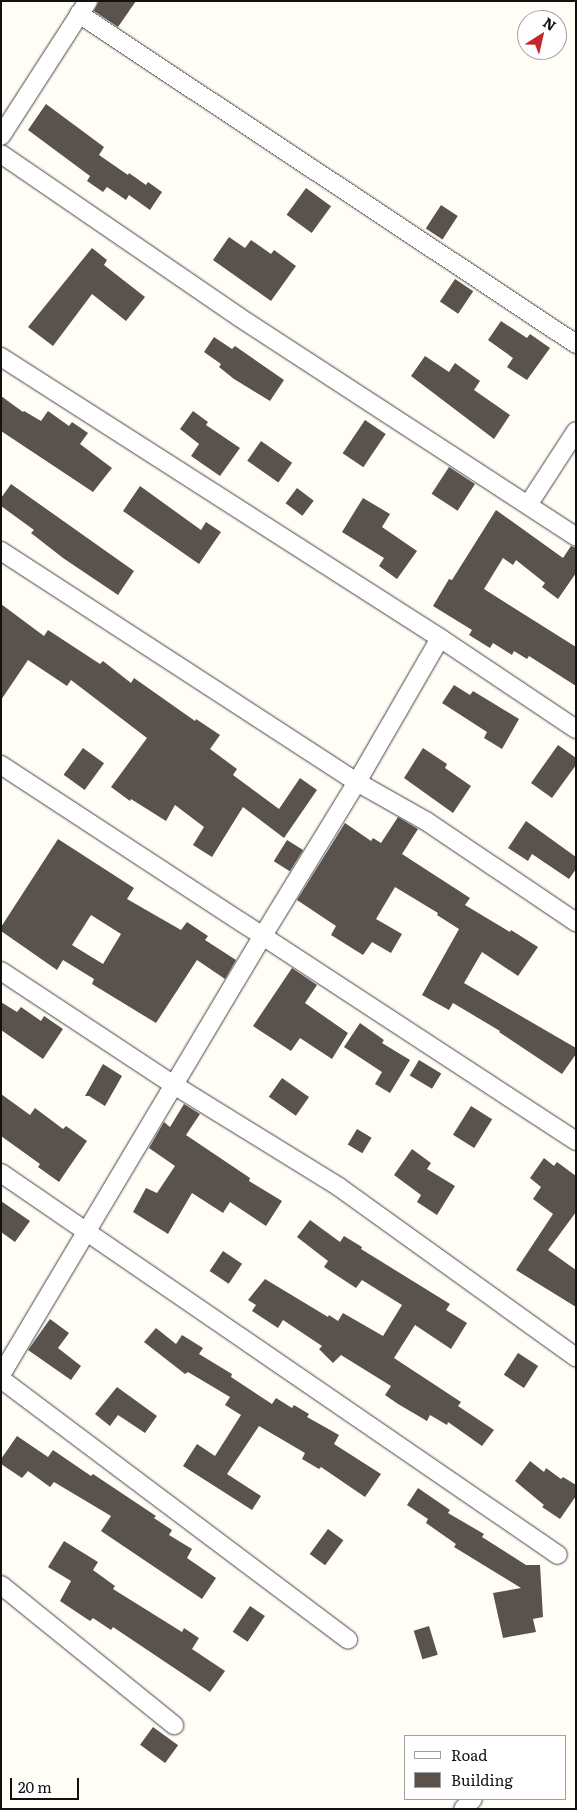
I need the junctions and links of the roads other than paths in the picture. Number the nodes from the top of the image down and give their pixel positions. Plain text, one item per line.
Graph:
1 (83, 8) edge
2 (1, 136) edge
3 (1, 154) edge
4 (576, 344) edge
5 (1, 357) edge
6 (576, 431) edge
7 (528, 505) junction
8 (576, 537) edge
9 (1, 551) edge
10 (440, 638) junction
11 (576, 729) edge
12 (1, 765) edge
13 (357, 782) junction
14 (576, 922) edge
15 (262, 937) junction
16 (1, 971) edge
17 (174, 1085) junction
18 (576, 1141) edge
19 (1, 1173) edge
20 (87, 1230) junction
21 (576, 1358) edge
22 (1, 1375) edge
23 (1, 1379) edge
24 (558, 1555) dead end
25 (1, 1585) edge
26 (348, 1640) dead end
27 (174, 1724) dead end
28 (472, 1800) edge
29 (463, 1809) edge

1 - 2 street
1 - 4 street
3 - 7 street
5 - 10 street
6 - 7 street
7 - 8 street
9 - 13 street
10 - 11 street
10 - 13 street
12 - 15 street
13 - 14 street
13 - 15 street
15 - 17 street
15 - 18 street
16 - 17 street
17 - 20 street
17 - 21 street
19 - 20 street
20 - 22 street
20 - 24 street
23 - 26 street
25 - 27 street
28 - 29 street

